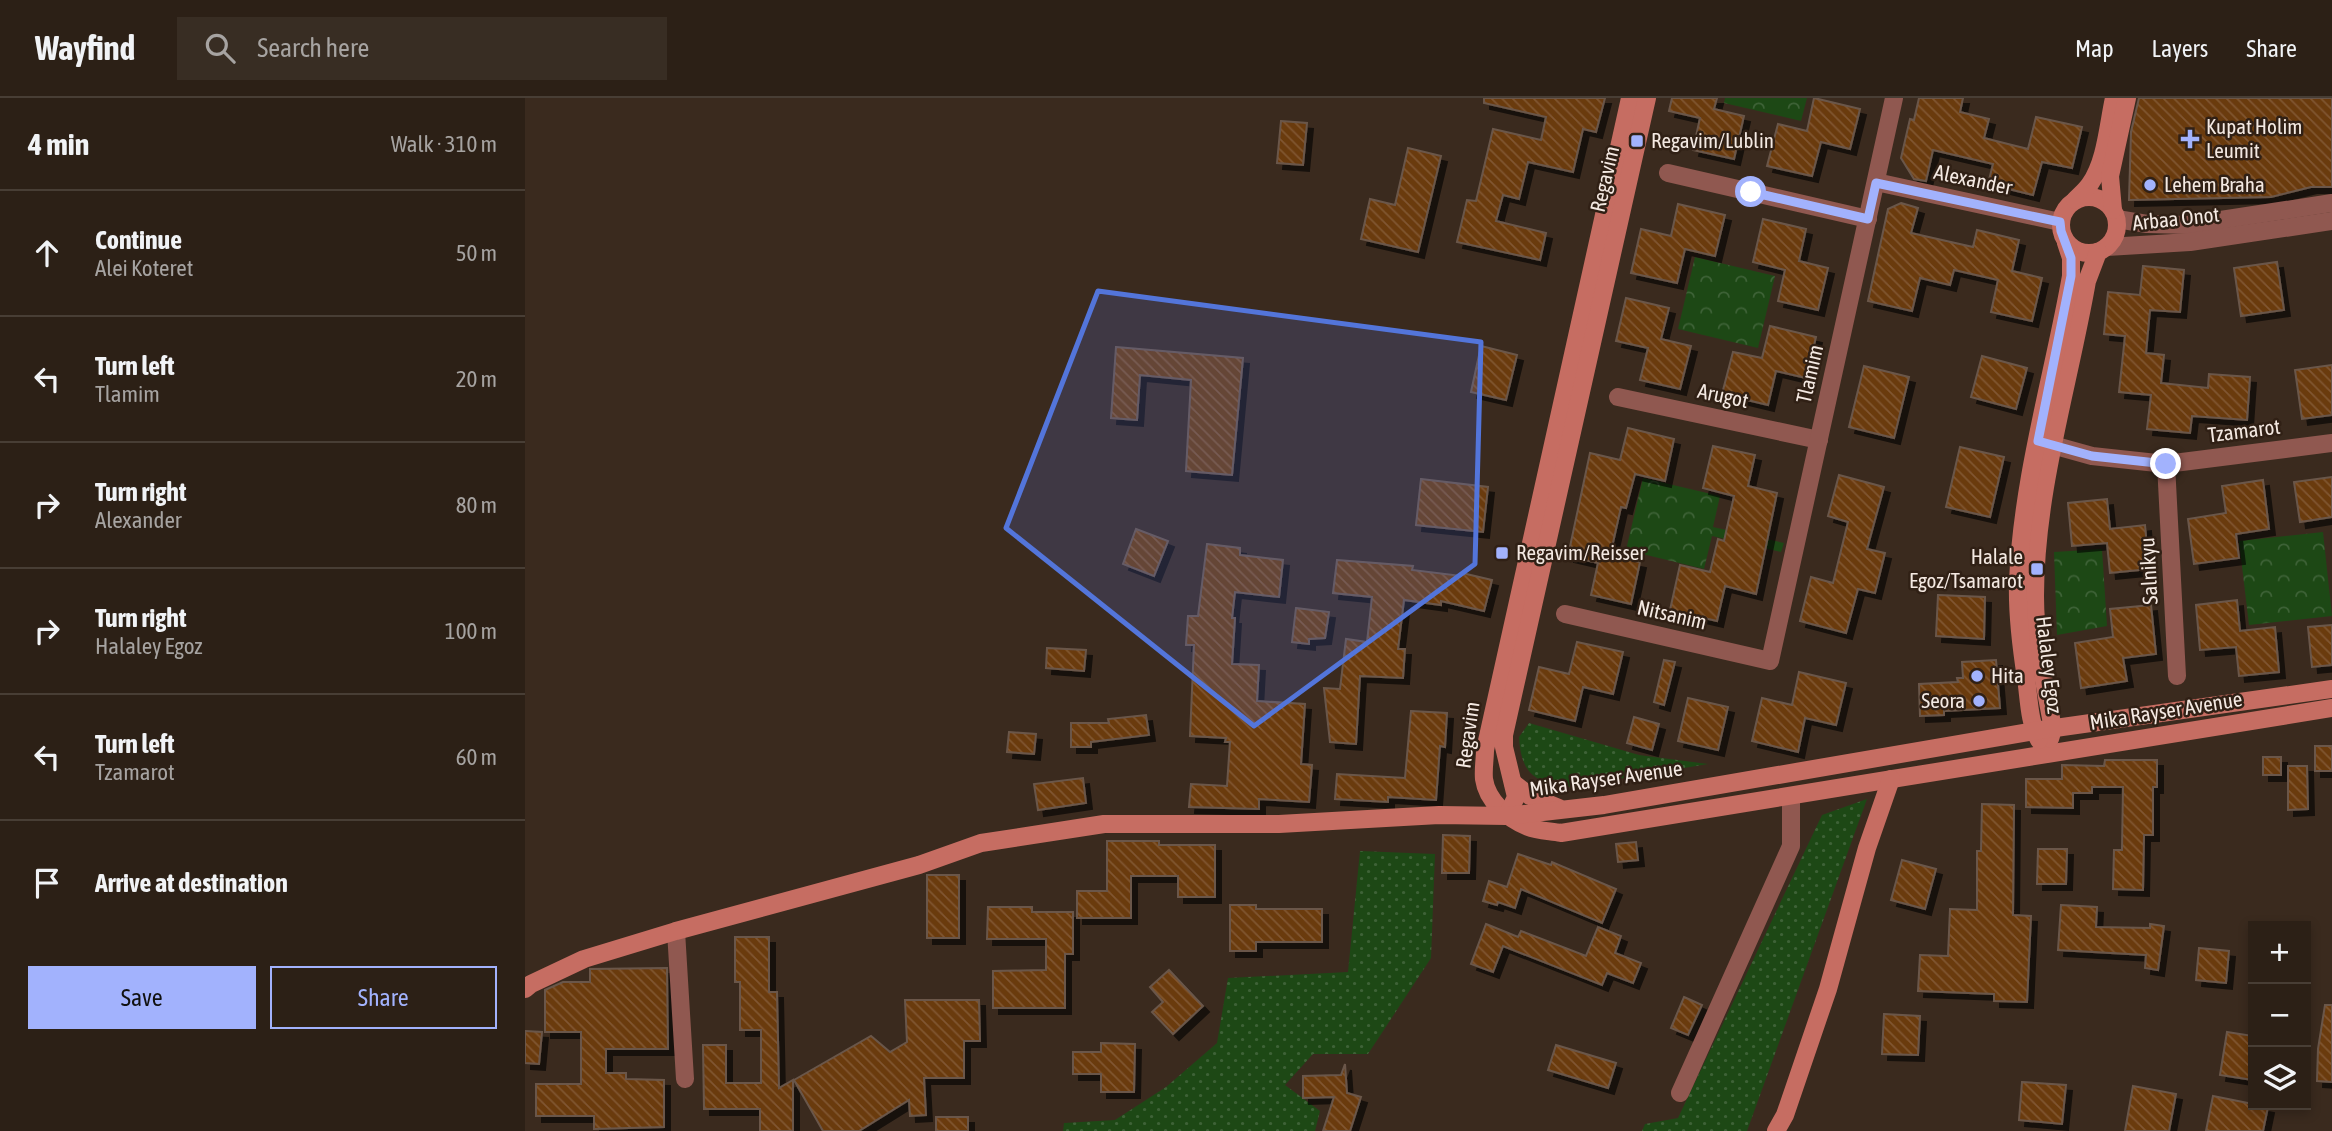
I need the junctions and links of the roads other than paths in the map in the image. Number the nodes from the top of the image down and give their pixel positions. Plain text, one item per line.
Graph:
1 (1630, 98) edge
2 (1647, 98) edge
3 (1894, 98) edge
4 (2114, 98) edge
5 (2127, 98) edge
6 (1668, 173) dead end
7 (1876, 183) junction
8 (2075, 200) junction
9 (2332, 203) edge
10 (2115, 215) junction
11 (1868, 219) junction
12 (2332, 221) edge
13 (2060, 222) junction
14 (2066, 243) junction
15 (2103, 250) junction
16 (1618, 397) dead end
17 (1819, 440) junction
18 (2046, 443) junction
19 (2332, 443) edge
20 (2166, 464) junction
21 (1565, 614) dead end
22 (1770, 661) joint
23 (2177, 676) dead end
24 (2332, 689) edge
25 (2332, 708) edge
26 (2053, 729) junction
27 (2034, 731) junction
28 (2046, 752) junction
29 (1891, 779) junction
30 (1514, 783) junction
31 (1791, 796) junction
32 (1565, 809) junction
33 (1507, 816) junction
34 (676, 931) junction
35 (525, 989) edge
36 (685, 1079) dead end
37 (1680, 1093) dead end
38 (1776, 1131) edge

1 - 33 street, Regavim
2 - 30 street, Regavim
3 - 7 street, Tlamim
4 - 8 street
5 - 10 street
6 - 11 street
7 - 11 street, Tlamim
7 - 13 street, Alexander
8 - 10 street
8 - 13 street
9 - 10 street, Arbaa Onot
10 - 15 street
11 - 17 street, Tlamim
12 - 15 street, Arbaa Onot
13 - 14 street
14 - 15 street
14 - 18 street, Halaley Egoz
15 - 18 street, Halaley Egoz
16 - 17 street, Arugot
17 - 22 street, Tlamim
18 - 20 street, Tzamarot
18 - 26 street, Halaley Egoz
18 - 27 street, Halaley Egoz
19 - 20 street, Tzamarot
20 - 23 street, Salnikyu
21 - 22 street, Nitsanim
24 - 26 street, Mika Rayser Avenue
25 - 28 street, Mika Rayser Avenue
26 - 27 street, Mika Rayser Avenue
26 - 28 street, Halaley Egoz
27 - 28 street, Halaley Egoz
27 - 32 street, Mika Rayser Avenue
28 - 29 street, Mika Rayser Avenue
29 - 31 street, Mika Rayser Avenue
29 - 38 street
30 - 32 street
30 - 33 street, Regavim
31 - 33 street, Mika Rayser Avenue
31 - 37 street
32 - 33 street, Mika Rayser Avenue
33 - 34 street
34 - 35 street
34 - 36 street

